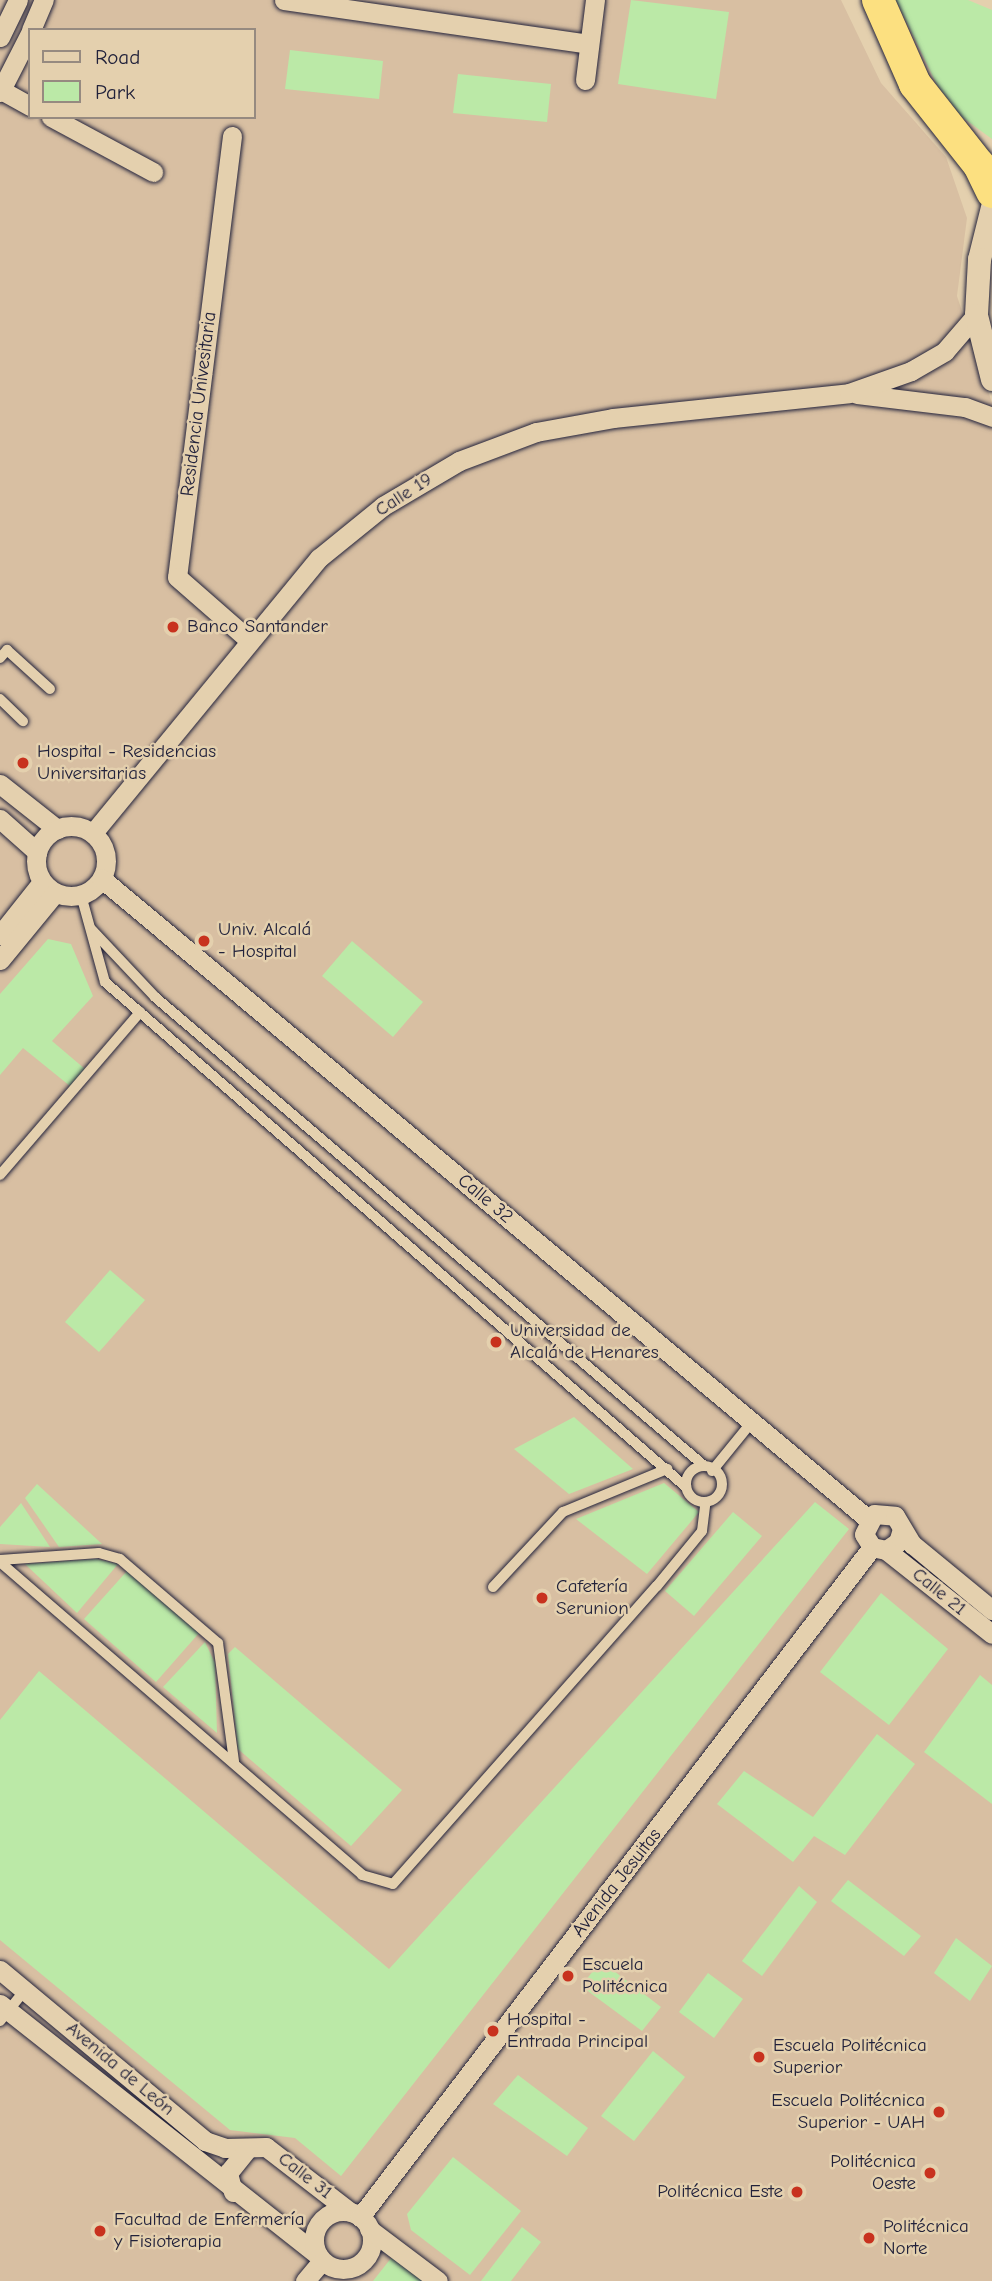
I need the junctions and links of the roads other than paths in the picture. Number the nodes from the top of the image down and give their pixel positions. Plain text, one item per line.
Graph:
1 (18, 0) edge
2 (44, 0) edge
3 (284, 0) edge
4 (595, 0) edge
5 (878, 0) edge
6 (31, 28) edge
7 (28, 35) edge
8 (0, 37) edge
9 (589, 44) junction
10 (586, 80) dead end
11 (0, 91) edge
12 (28, 105) edge
13 (55, 119) edge
14 (232, 136) dead end
15 (153, 172) dead end
16 (992, 192) edge
17 (992, 207) edge
18 (976, 315) junction
19 (992, 379) edge
20 (849, 393) junction
21 (992, 417) edge
22 (249, 640) junction
23 (0, 658) edge
24 (50, 689) dead end
25 (0, 699) edge
26 (23, 721) dead end
27 (0, 784) edge
28 (0, 819) edge
29 (57, 829) junction
30 (93, 833) junction
31 (37, 852) junction
32 (102, 879) junction
33 (49, 887) junction
34 (81, 895) junction
35 (89, 926) junction
36 (0, 935) edge
37 (0, 960) edge
38 (140, 1012) junction
39 (0, 1175) edge
40 (751, 1423) junction
41 (702, 1464) junction
42 (667, 1469) junction
43 (712, 1471) junction
44 (686, 1487) junction
45 (705, 1504) junction
46 (868, 1519) junction
47 (902, 1529) junction
48 (879, 1548) junction
49 (0, 1561) edge
50 (493, 1587) dead end
51 (992, 1610) edge
52 (992, 1634) edge
53 (234, 1762) junction
54 (0, 1970) edge
55 (25, 1990) junction
56 (3, 2012) edge
57 (248, 2148) junction
58 (233, 2192) junction
59 (360, 2219) junction
60 (331, 2266) edge
61 (305, 2281) edge
62 (438, 2281) edge

1 - 8 street
2 - 6 street
3 - 9 street
4 - 9 street
5 - 16 highway
7 - 11 street
9 - 10 street
11 - 12 street
13 - 15 street
14 - 22 street, Residencia Univesitaria
17 - 18 street
18 - 19 street
18 - 20 street, Calle 19
20 - 21 street, Calle 19
20 - 22 street, Calle 19
22 - 30 street, Calle 19
23 - 24 lane
25 - 26 lane
27 - 29 street
28 - 31 street
29 - 30 street
29 - 31 street
30 - 32 street
31 - 33 street
32 - 34 street
32 - 40 street, Calle 32
33 - 34 street
33 - 36 street
33 - 37 street
34 - 35 lane
35 - 38 lane
35 - 41 lane
38 - 39 lane
38 - 42 lane
40 - 43 lane
40 - 46 street, Calle 32
41 - 43 lane
41 - 44 lane
42 - 44 lane
42 - 50 lane
43 - 45 lane
44 - 45 lane
45 - 53 lane
46 - 47 street
46 - 48 street
47 - 48 street
47 - 51 street, Calle 21
48 - 52 street, Calle 21
48 - 59 street, Avenida Jesuitas
49 - 53 lane
49 - 53 lane
54 - 55 street, Avenida de León
55 - 56 lane
55 - 57 street, Avenida de León
56 - 58 street, Avenida de León
57 - 58 street
57 - 59 street, Calle 31
58 - 60 street
59 - 60 street
59 - 60 street
59 - 62 street
60 - 61 street

